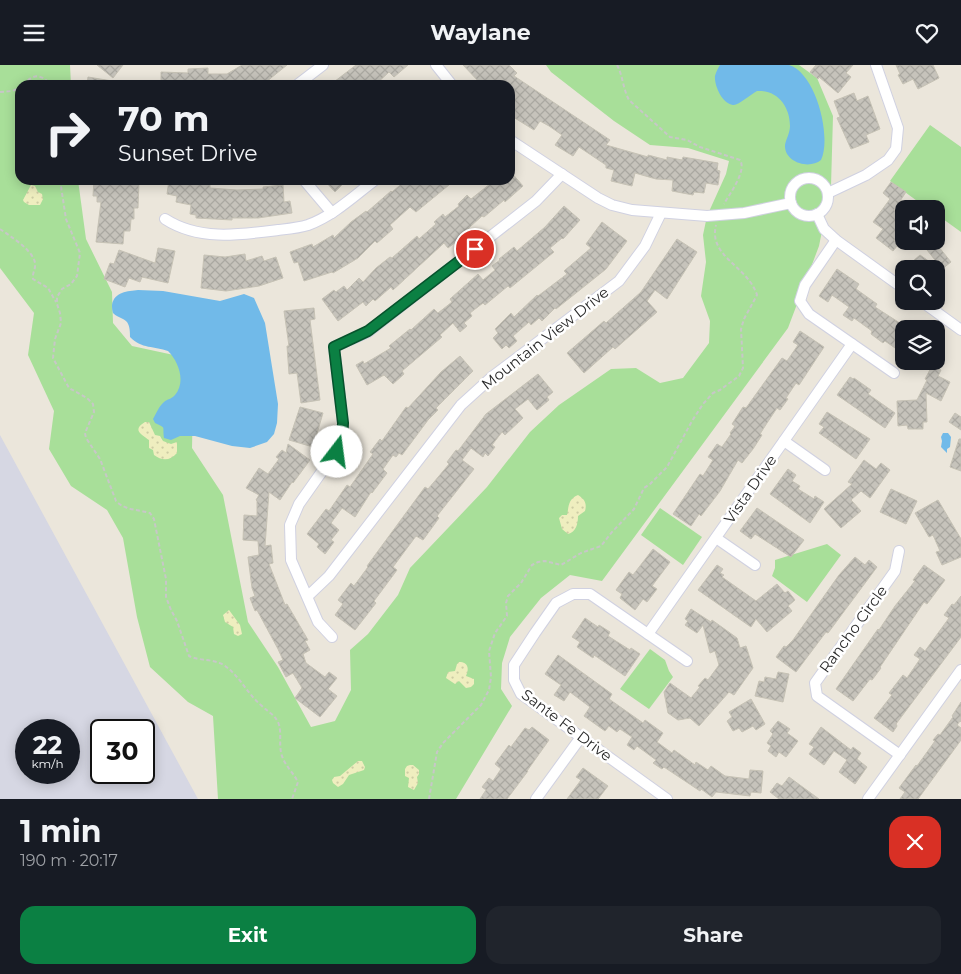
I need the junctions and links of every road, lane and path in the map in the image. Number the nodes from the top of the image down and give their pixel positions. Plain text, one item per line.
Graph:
1 (323, 65) edge
2 (436, 65) edge
3 (617, 65) edge
4 (876, 65) edge
5 (29, 80) edge
6 (44, 80) edge
7 (304, 80) edge
8 (448, 80) edge
9 (15, 90) edge
10 (0, 92) edge
11 (515, 143) edge
12 (562, 174) junction
13 (61, 185) edge
14 (308, 185) edge
15 (368, 185) edge
16 (828, 193) junction
17 (791, 203) junction
18 (332, 213) junction
19 (661, 213) junction
20 (817, 214) junction
21 (718, 215) junction
22 (165, 219) dead end
23 (0, 229) edge
24 (836, 240) junction
25 (895, 283) edge
26 (57, 304) junction
27 (933, 310) edge
28 (961, 330) edge
29 (852, 344) junction
30 (894, 373) dead end
31 (784, 441) junction
32 (825, 470) dead end
33 (716, 538) junction
34 (899, 551) dead end
35 (756, 565) dead end
36 (308, 596) junction
37 (648, 634) junction
38 (332, 637) dead end
39 (687, 661) dead end
40 (961, 670) edge
41 (581, 737) junction
42 (900, 755) junction
43 (292, 799) edge
44 (429, 799) edge
45 (536, 799) edge
46 (668, 799) edge
47 (868, 799) edge

1 - 7 street
2 - 8 street
3 - 21 path
4 - 16 street
5 - 6 path
9 - 10 path
11 - 12 street
12 - 19 street
12 - 36 street
13 - 26 path
14 - 18 street
15 - 18 street
16 - 17 street
16 - 20 street
17 - 20 street
17 - 21 street
18 - 22 street
19 - 21 street
19 - 36 street, Mountain View Drive
20 - 24 street
21 - 44 path
23 - 26 path
24 - 25 street
24 - 29 street
26 - 43 path
27 - 28 street
29 - 30 street
29 - 31 street, Vista Drive
31 - 32 street
31 - 33 street, Vista Drive
33 - 35 street
33 - 37 street, Vista Drive
34 - 42 street, Rancho Circle
36 - 38 street
37 - 39 street, Sante Fe Drive
37 - 41 street, Sante Fe Drive
40 - 42 street
41 - 45 street
41 - 46 street, Sante Fe Drive
42 - 47 street

